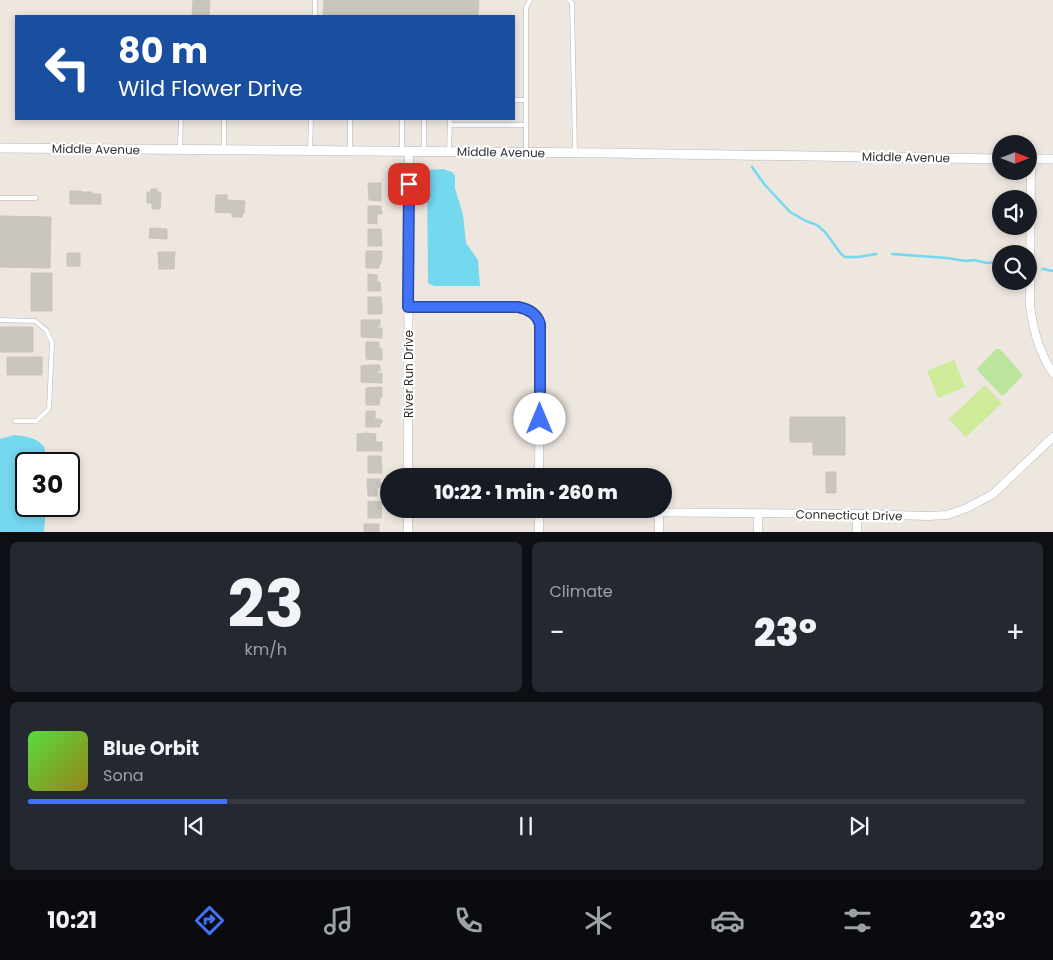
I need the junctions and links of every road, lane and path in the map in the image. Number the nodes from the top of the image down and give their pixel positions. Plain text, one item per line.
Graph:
1 (315, 0) edge
2 (530, 0) edge
3 (571, 1) edge
4 (315, 15) edge
5 (515, 100) edge
6 (526, 100) junction
7 (181, 120) edge
8 (224, 120) edge
9 (311, 120) edge
10 (350, 120) edge
11 (402, 120) edge
12 (424, 120) edge
13 (450, 120) edge
14 (450, 124) junction
15 (526, 125) junction
16 (0, 148) edge
17 (180, 149) junction
18 (224, 150) junction
19 (310, 150) junction
20 (350, 151) junction
21 (405, 151) junction
22 (424, 152) junction
23 (449, 152) junction
24 (526, 153) junction
25 (575, 153) junction
26 (992, 158) edge
27 (1038, 159) edge
28 (1053, 159) edge
29 (1030, 180) edge
30 (0, 198) edge
31 (36, 198) dead end
32 (408, 307) junction
33 (0, 320) edge
34 (1053, 373) edge
35 (15, 421) dead end
36 (1053, 437) edge
37 (408, 468) edge
38 (539, 468) edge
39 (672, 512) edge
40 (758, 514) junction
41 (857, 514) junction
42 (408, 518) edge
43 (539, 518) edge
44 (659, 518) edge
45 (408, 532) edge
46 (539, 532) edge
47 (659, 532) edge
48 (758, 532) edge
49 (857, 532) edge

1 - 4 lane
2 - 6 lane
3 - 25 lane
5 - 6 lane
6 - 15 lane
7 - 17 lane
8 - 18 lane
9 - 19 lane
10 - 20 lane
11 - 21 lane
12 - 22 lane
13 - 14 lane
14 - 15 lane
14 - 23 lane
15 - 24 lane
16 - 17 street, Middle Avenue
17 - 18 street, Middle Avenue
18 - 19 street, Middle Avenue
19 - 20 street, Middle Avenue
20 - 21 street, Middle Avenue
21 - 22 street, Middle Avenue
21 - 32 street, River Run Drive
22 - 23 street, Middle Avenue
23 - 24 street, Middle Avenue
24 - 25 street, Middle Avenue
25 - 26 street, Middle Avenue
27 - 28 street
29 - 34 street
30 - 31 lane
32 - 37 street, River Run Drive
32 - 38 street
33 - 35 lane
36 - 41 street, Connecticut Drive
39 - 40 street, Connecticut Drive
40 - 41 street, Connecticut Drive
40 - 48 street
41 - 49 street
42 - 45 street
43 - 46 street
44 - 47 street

